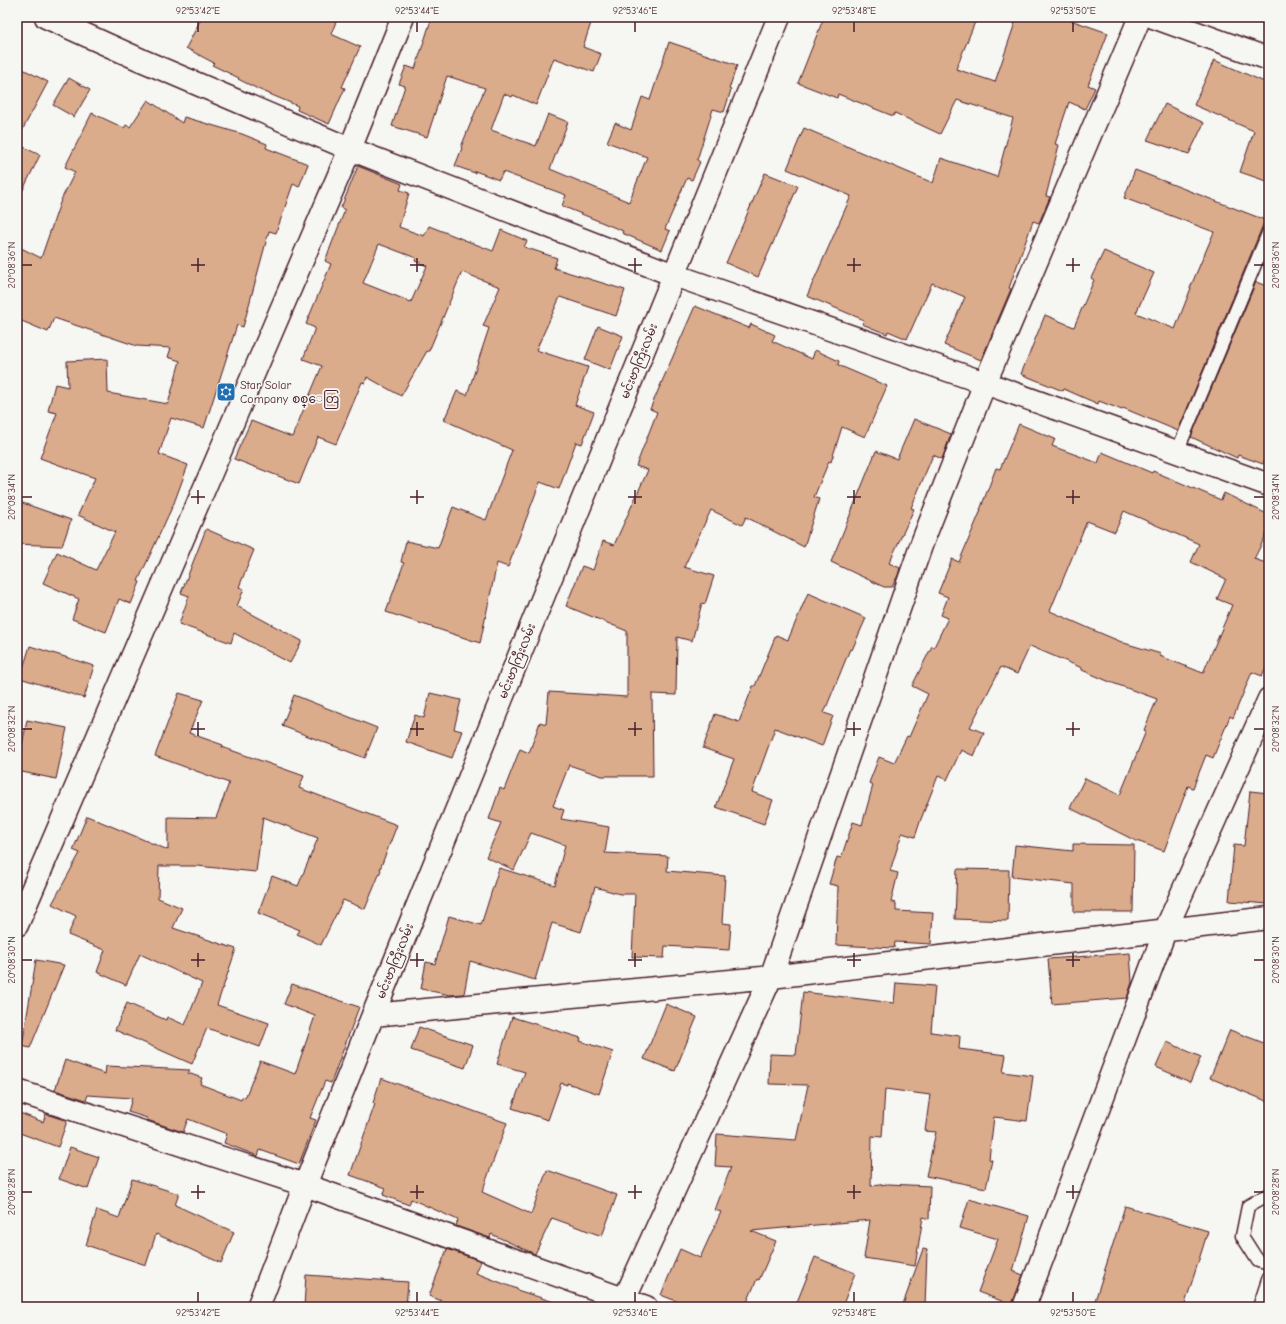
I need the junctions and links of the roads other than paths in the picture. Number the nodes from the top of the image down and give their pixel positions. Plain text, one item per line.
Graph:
1 (46, 17) edge
2 (403, 17) edge
3 (779, 17) edge
4 (1140, 17) edge
5 (1153, 17) edge
6 (1269, 59) edge
7 (350, 149) junction
8 (1269, 231) edge
9 (674, 275) junction
10 (985, 383) junction
11 (1177, 452) junction
12 (1269, 485) edge
13 (1269, 699) edge
14 (1269, 918) edge
15 (17, 925) edge
16 (1165, 931) junction
17 (771, 977) junction
18 (373, 1014) junction
19 (17, 1091) edge
20 (305, 1185) junction
21 (1269, 1194) edge
22 (1269, 1264) edge
23 (1269, 1277) edge
24 (623, 1303) edge
25 (258, 1307) edge
26 (646, 1307) edge
27 (1024, 1307) edge
28 (1259, 1307) edge

1 - 7 street
2 - 7 street
3 - 9 street, မင်းဗာကြီးလမ်း
4 - 10 street
5 - 6 street
7 - 9 street
7 - 15 street
8 - 11 lane
9 - 10 street
9 - 18 street, မင်းဗာကြီးလမ်း
10 - 11 street
10 - 17 street
11 - 12 street
13 - 16 street
14 - 16 street
16 - 17 street
16 - 27 street
17 - 18 street
17 - 24 street
18 - 20 street, မင်းဗာကြီးလမ်း
19 - 20 street
20 - 24 street
20 - 25 street, မင်းဗာကြီးလမ်း
21 - 22 lane
23 - 28 lane
24 - 26 street

